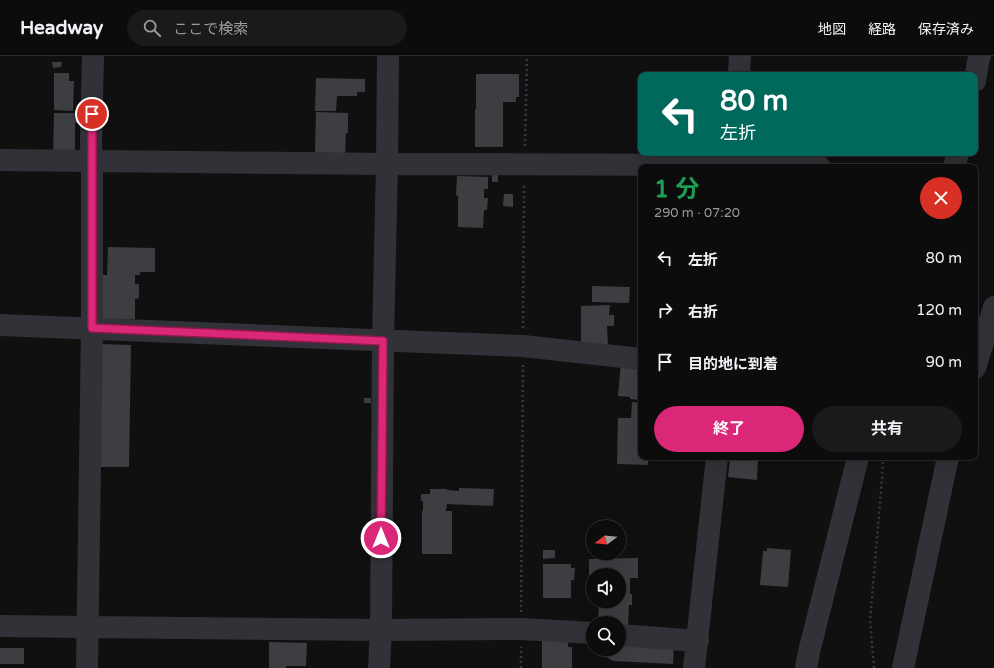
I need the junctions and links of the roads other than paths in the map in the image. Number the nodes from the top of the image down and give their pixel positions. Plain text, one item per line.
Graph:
1 (92, 56) edge
2 (388, 56) edge
3 (740, 56) edge
4 (980, 56) edge
5 (739, 72) edge
6 (976, 72) edge
7 (0, 160) edge
8 (92, 161) junction
9 (737, 162) edge
10 (388, 164) junction
11 (770, 164) edge
12 (994, 307) edge
13 (0, 325) edge
14 (92, 328) junction
15 (383, 341) junction
16 (978, 358) edge
17 (638, 359) edge
18 (717, 460) edge
19 (857, 460) edge
20 (947, 460) edge
21 (0, 626) edge
22 (88, 628) junction
23 (381, 630) junction
24 (586, 634) edge
25 (626, 635) edge
26 (698, 640) junction
27 (87, 668) edge
28 (379, 668) edge
29 (694, 668) edge
30 (806, 668) edge
31 (903, 668) edge

1 - 8 street
2 - 10 street
3 - 5 street
4 - 6 street
7 - 8 street
8 - 10 street
8 - 14 street
9 - 10 street
9 - 11 street
10 - 15 street
12 - 16 street
13 - 14 street
14 - 15 street
14 - 22 street
15 - 17 street
15 - 23 street
18 - 26 street
19 - 30 street
20 - 31 street
21 - 22 street
22 - 23 street
22 - 27 street
23 - 24 street
23 - 28 street
25 - 26 street
26 - 29 street

